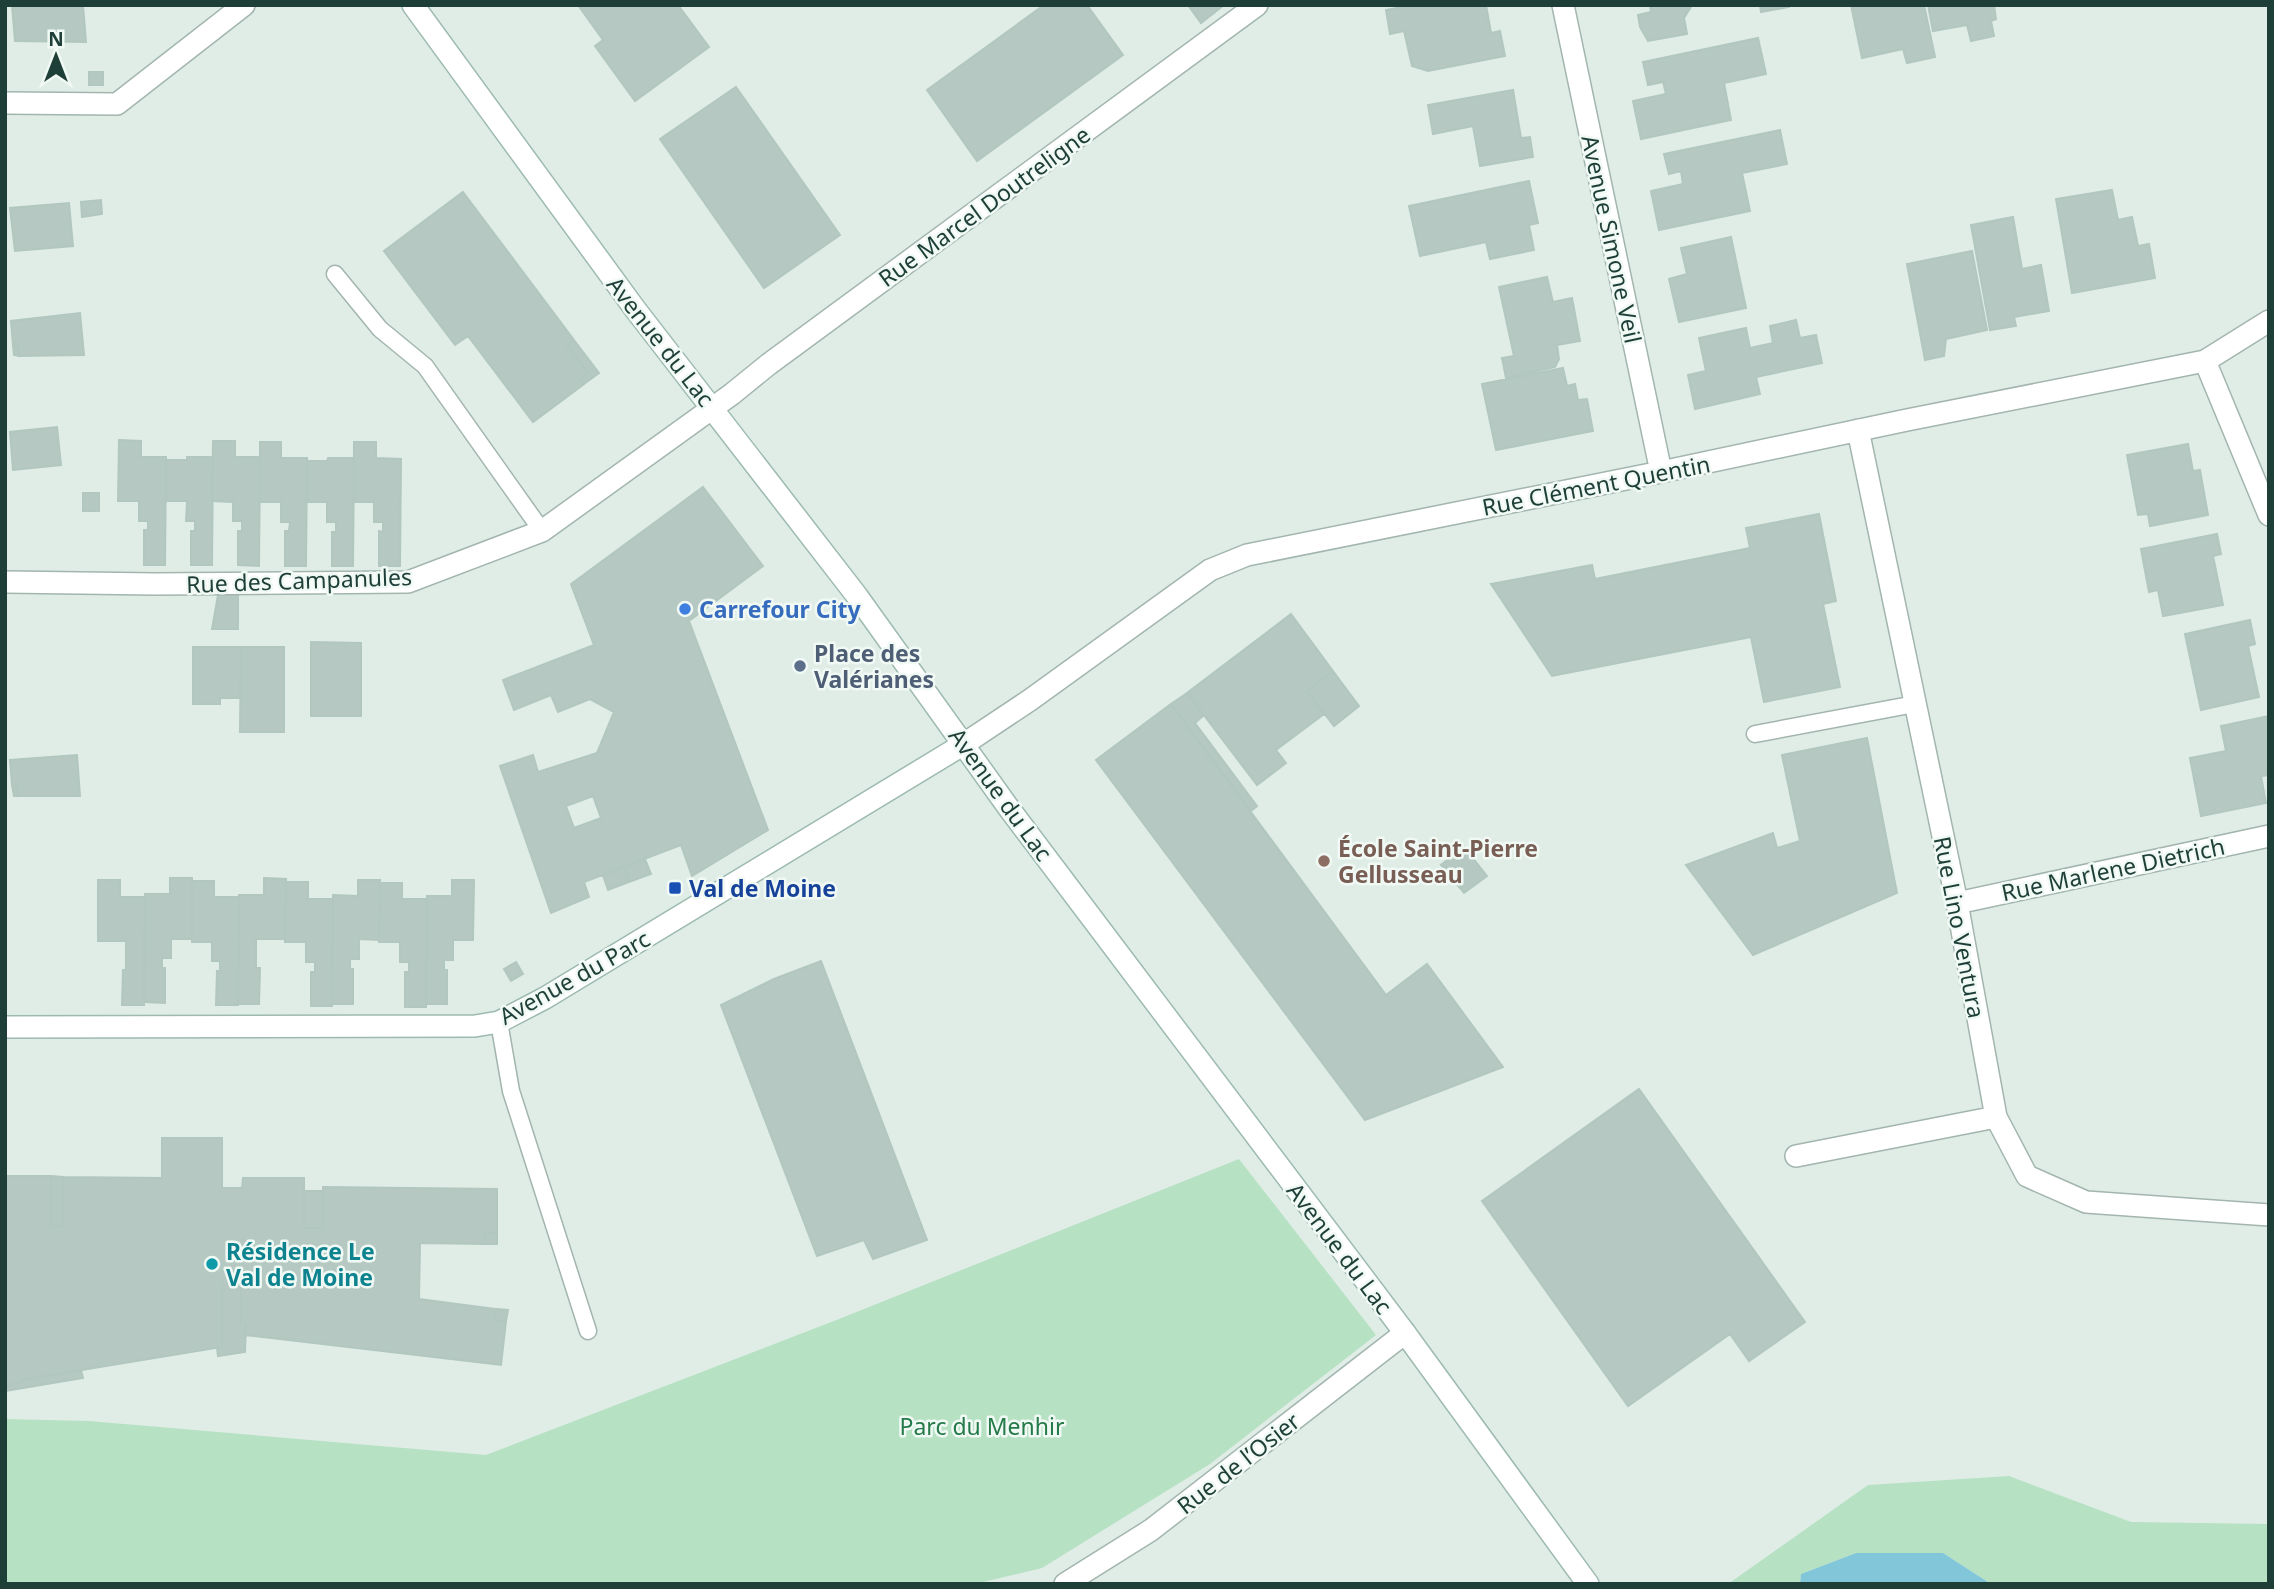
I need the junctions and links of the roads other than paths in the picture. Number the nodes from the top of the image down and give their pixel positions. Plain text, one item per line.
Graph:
1 (244, 5) edge
2 (413, 5) edge
3 (1257, 5) edge
4 (1563, 5) edge
5 (5, 103) edge
6 (335, 274) dead end
7 (2269, 321) edge
8 (2205, 361) junction
9 (712, 408) junction
10 (1858, 430) junction
11 (1661, 472) junction
12 (2269, 515) edge
13 (542, 531) junction
14 (5, 582) edge
15 (1915, 704) junction
16 (1755, 734) dead end
17 (964, 744) junction
18 (2269, 836) edge
19 (1957, 902) junction
20 (499, 1022) junction
21 (5, 1027) edge
22 (1996, 1117) junction
23 (1797, 1156) dead end
24 (2269, 1216) edge
25 (587, 1331) dead end
26 (1405, 1333) junction
27 (1065, 1584) edge
28 (1588, 1584) edge

1 - 5 street
2 - 9 street, Avenue du Lac
3 - 9 street, Rue Marcel Doutreligne
4 - 11 street, Avenue Simone Veil
6 - 13 lane
7 - 8 street, Rue Clément Quentin
8 - 10 street, Rue Clément Quentin
8 - 12 street
9 - 13 street, Rue des Campanules
9 - 17 street, Avenue du Lac
10 - 11 street, Rue Clément Quentin
10 - 15 street, Rue Lino Ventura
11 - 17 street, Rue Clément Quentin
13 - 14 street, Rue des Campanules
15 - 16 lane
15 - 19 street, Rue Lino Ventura
17 - 20 street, Avenue du Parc
17 - 26 street, Avenue du Lac
18 - 19 street, Rue Marlene Dietrich
19 - 22 street, Rue Lino Ventura
20 - 21 street, Avenue du Parc
20 - 25 lane
22 - 23 street
22 - 24 street, Rue Lino Ventura
26 - 27 street, Rue de l’Osier
26 - 28 street, Avenue du Lac

